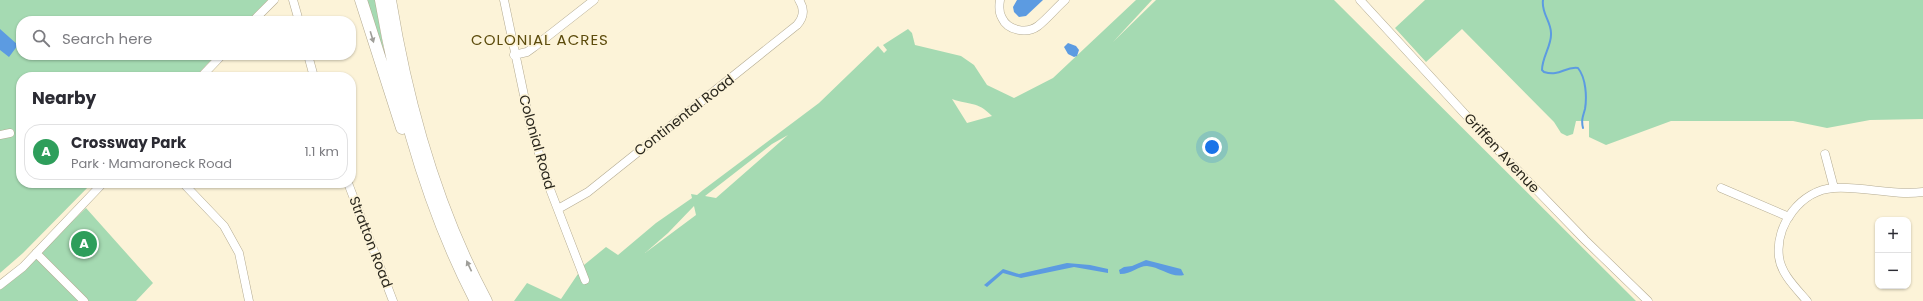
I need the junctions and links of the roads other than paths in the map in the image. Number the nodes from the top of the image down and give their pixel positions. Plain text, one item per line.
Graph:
1 (274, 0) edge
2 (293, 0) edge
3 (361, 0) edge
4 (382, 0) edge
5 (390, 0) edge
6 (504, 0) edge
7 (594, 0) edge
8 (800, 0) edge
9 (1000, 0) edge
10 (1065, 0) edge
11 (1360, 0) edge
12 (258, 16) edge
13 (298, 16) edge
14 (514, 55) junction
15 (217, 60) edge
16 (309, 60) edge
17 (206, 72) edge
18 (313, 72) edge
19 (10, 133) dead end
20 (0, 135) edge
21 (1825, 154) dead end
22 (98, 188) edge
23 (188, 188) edge
24 (350, 188) edge
25 (1721, 188) dead end
26 (1834, 188) junction
27 (428, 189) junction
28 (1923, 192) edge
29 (558, 209) junction
30 (1789, 216) junction
31 (36, 253) junction
32 (585, 280) dead end
33 (0, 285) edge
34 (84, 301) edge
35 (249, 301) edge
36 (393, 301) edge
37 (476, 301) edge
38 (486, 301) edge
39 (1648, 301) edge
40 (1806, 301) edge

1 - 12 street
2 - 13 street
3 -> 27 highway
4 - 27 highway
38 -> 5 highway
6 - 14 street, Colonial Road
7 - 14 street
8 - 29 street, Continental Road
9 - 10 street
11 - 39 street, Griffen Avenue
14 - 29 street, Colonial Road
15 - 17 street
16 - 18 street
19 - 20 street
21 - 26 street
22 - 31 street
23 - 35 street
24 - 36 street, Stratton Road
25 - 30 street
26 - 28 street
26 - 30 street
27 - 37 highway
29 - 32 street, Colonial Road
30 - 40 street
31 - 33 street
31 - 34 street

